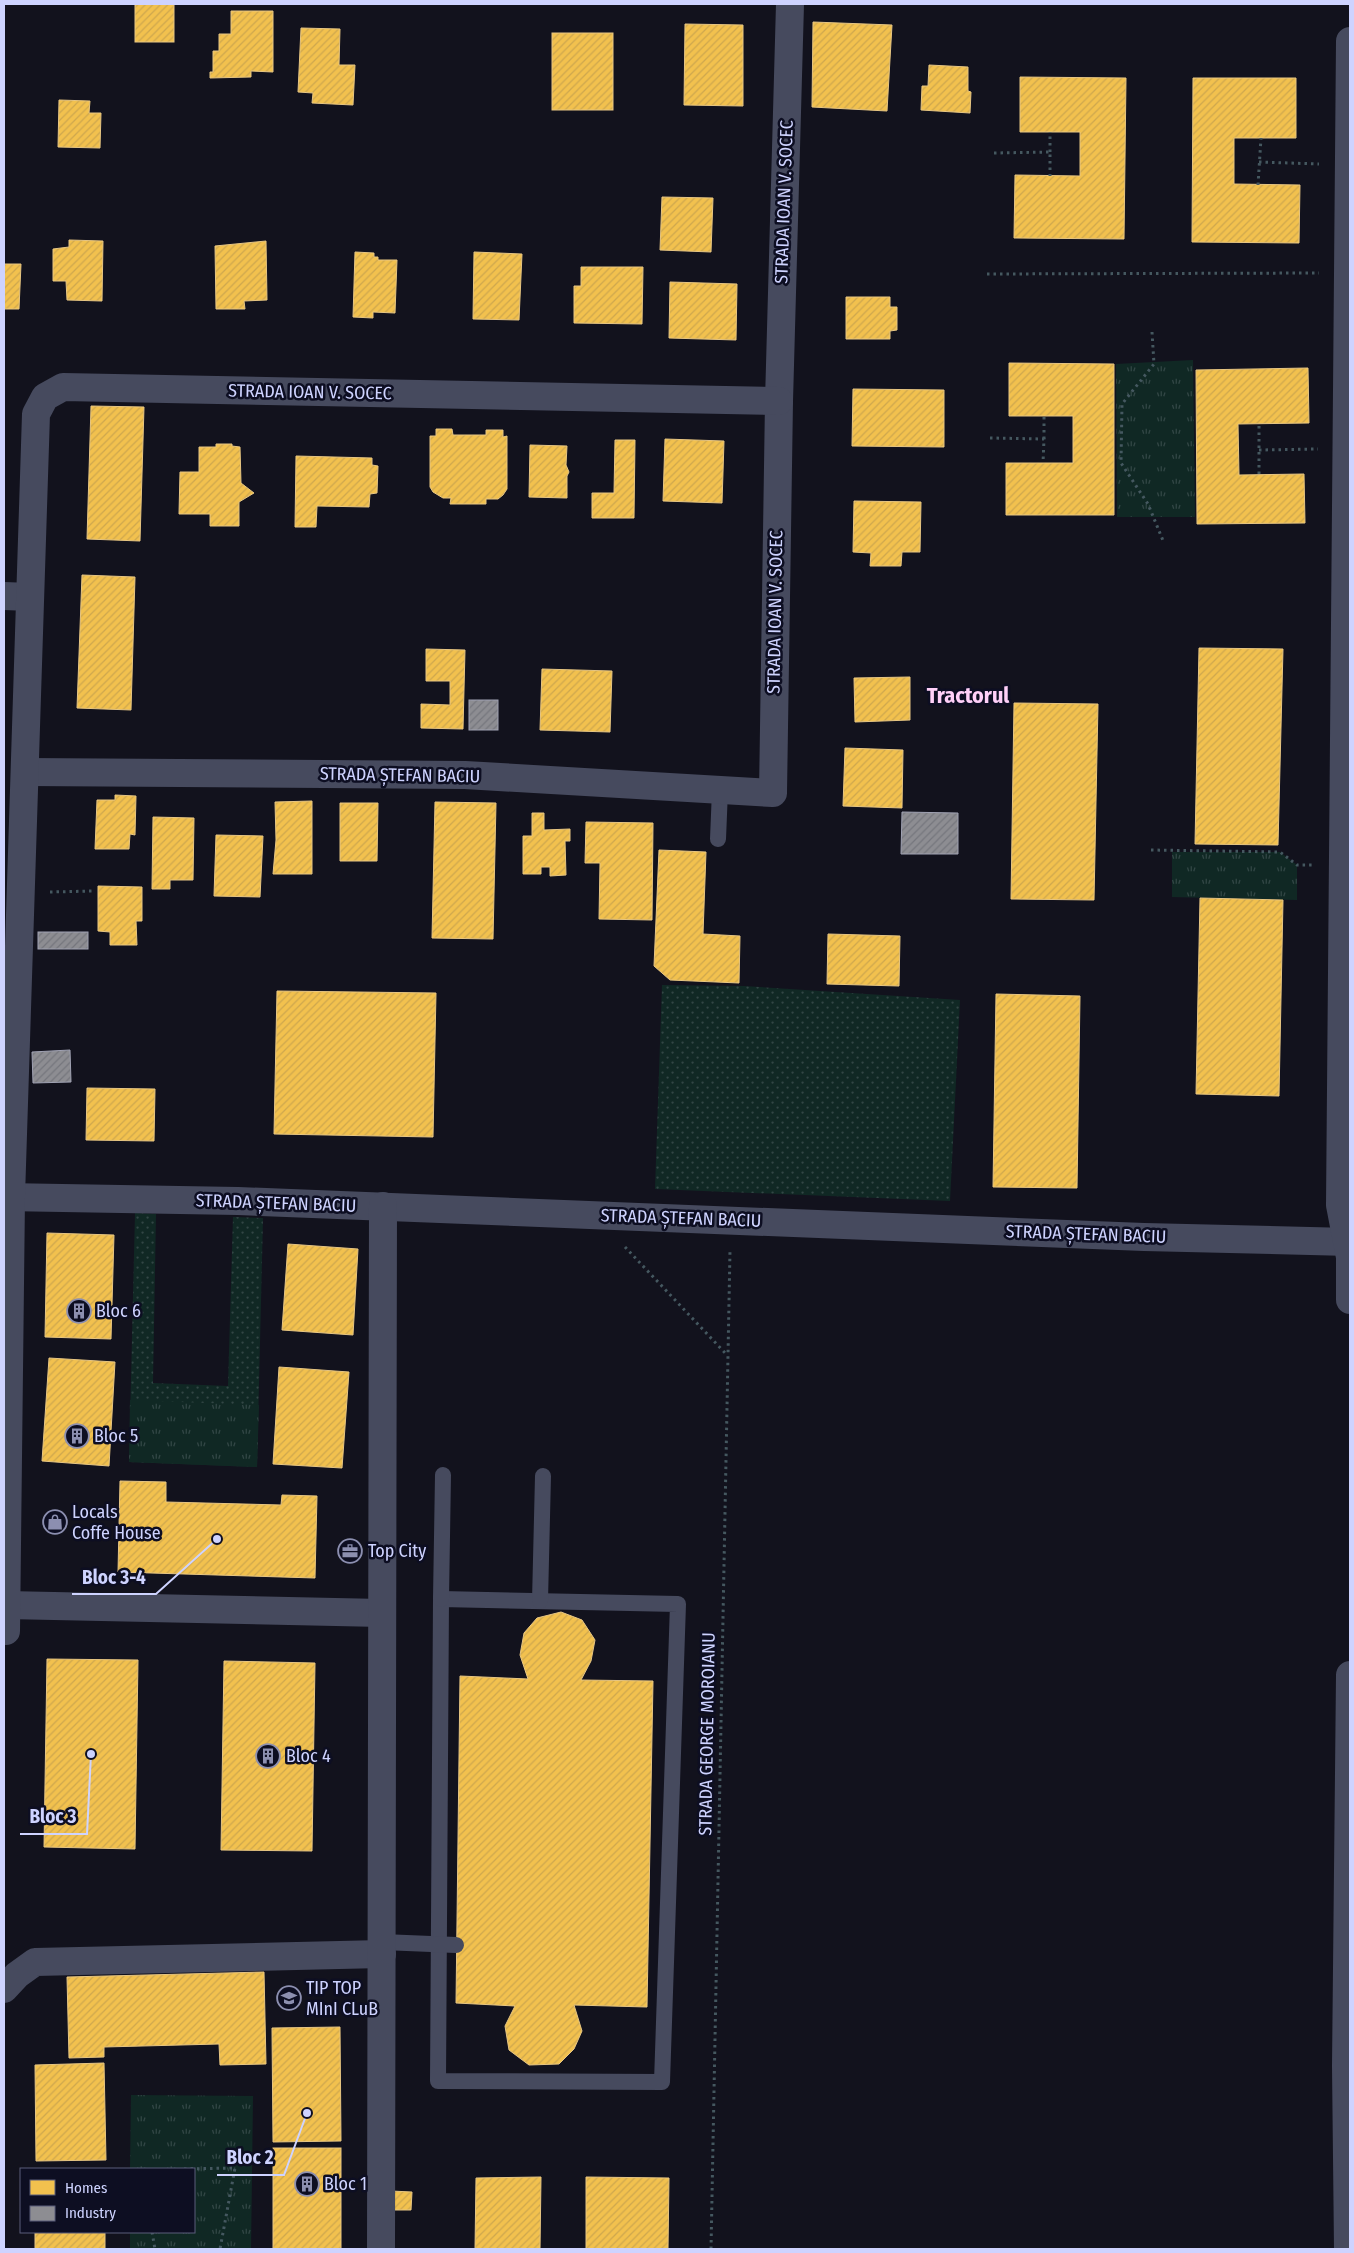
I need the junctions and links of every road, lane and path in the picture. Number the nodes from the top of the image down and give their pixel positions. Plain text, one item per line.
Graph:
1 (790, 4) edge
2 (1350, 41) edge
3 (1050, 132) dead end
4 (1261, 138) dead end
5 (1050, 152) junction
6 (994, 153) dead end
7 (1260, 162) junction
8 (1349, 165) junction
9 (1050, 176) dead end
10 (1258, 185) dead end
11 (987, 274) dead end
12 (1324, 274) dead end
13 (1152, 332) dead end
14 (778, 401) junction
15 (1044, 416) dead end
16 (1259, 424) dead end
17 (990, 438) dead end
18 (1044, 439) junction
19 (1346, 449) junction
20 (1259, 450) junction
21 (1043, 463) dead end
22 (1259, 474) dead end
23 (1164, 543) dead end
24 (17, 596) edge
25 (26, 772) junction
26 (720, 790) junction
27 (773, 793) joint
28 (718, 838) dead end
29 (1151, 850) dead end
30 (1314, 865) dead end
31 (94, 891) dead end
32 (21, 892) junction
33 (8, 1197) edge
34 (383, 1206) junction
35 (595, 1215) junction
36 (730, 1220) junction
37 (1349, 1242) edge
38 (1350, 1300) edge
39 (728, 1356) junction
40 (443, 1475) dead end
41 (543, 1476) dead end
42 (441, 1599) junction
43 (540, 1601) junction
44 (382, 1613) junction
45 (1350, 1675) edge
46 (439, 1944) junction
47 (456, 1945) dead end
48 (382, 1948) junction
49 (4, 1989) edge
50 (1348, 2066) edge
51 (195, 2169) edge
52 (152, 2233) edge
53 (155, 2249) edge
54 (220, 2249) edge
55 (381, 2249) edge
56 (711, 2249) edge
57 (1348, 2249) edge

1 - 14 street, STRADA IOAN V. SOCEC
2 - 8 street
3 - 5 path
4 - 7 path
5 - 6 path
5 - 9 path
7 - 8 path
7 - 10 path
8 - 19 street
11 - 12 path
13 - 23 path
14 - 24 street, STRADA IOAN V. SOCEC
14 - 27 street, STRADA IOAN V. SOCEC
15 - 18 path
16 - 20 path
17 - 18 path
18 - 21 path
19 - 20 path
19 - 37 street
20 - 22 path
24 - 25 street
25 - 26 street, STRADA ȘTEFAN BACIU
25 - 32 street
26 - 27 street, STRADA ȘTEFAN BACIU
26 - 28 lane
29 - 30 path
31 - 32 path
32 - 33 street
33 - 34 street, STRADA ȘTEFAN BACIU
33 - 44 street
34 - 35 street, STRADA ȘTEFAN BACIU
34 - 44 street
35 - 36 street, STRADA ȘTEFAN BACIU
35 - 39 path
36 - 37 street, STRADA ȘTEFAN BACIU
36 - 39 path, STRADA GEORGE MOROIANU
37 - 38 street
39 - 56 path, STRADA GEORGE MOROIANU
40 - 42 lane
41 - 43 lane
42 - 43 lane
42 - 46 lane
43 - 46 lane
44 - 48 street
45 - 50 street
46 - 47 lane
46 - 48 lane
48 - 49 street
48 - 55 street
50 - 57 street
51 - 54 path
52 - 53 path

